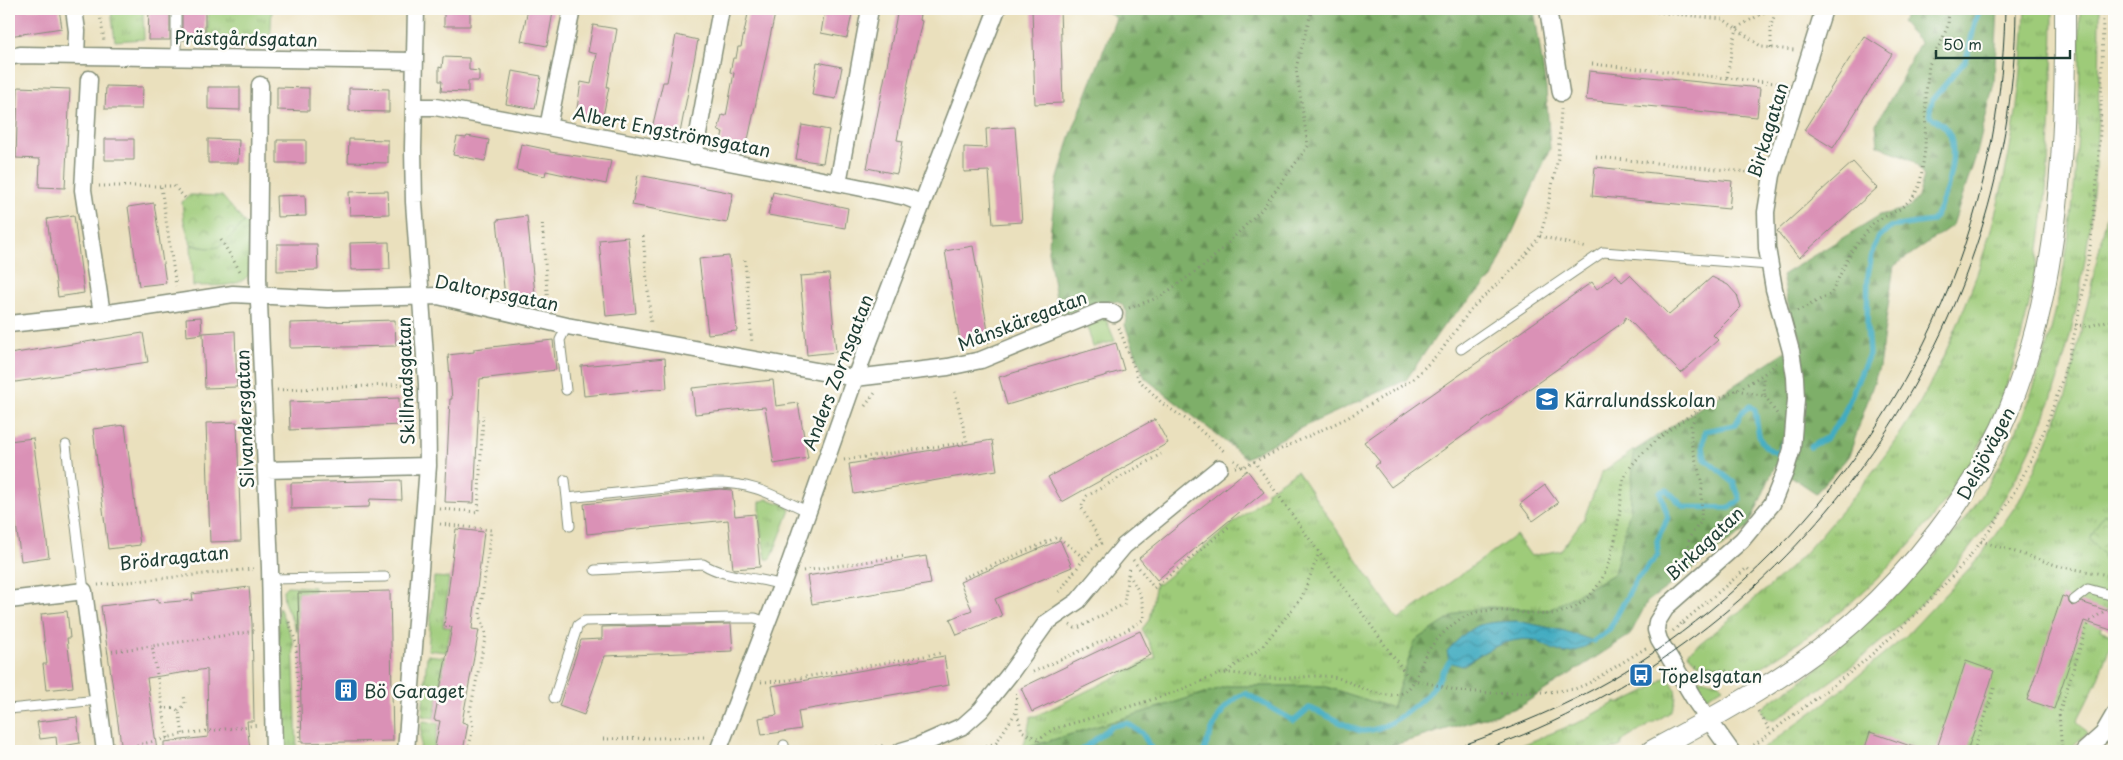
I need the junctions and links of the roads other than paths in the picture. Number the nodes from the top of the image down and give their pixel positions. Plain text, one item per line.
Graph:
1 (74, 9) edge
2 (176, 9) edge
3 (416, 9) edge
4 (572, 9) edge
5 (721, 9) edge
6 (870, 9) edge
7 (997, 9) edge
8 (1548, 9) edge
9 (1824, 9) edge
10 (2065, 9) edge
11 (76, 56) junction
12 (176, 56) junction
13 (9, 57) edge
14 (414, 61) junction
15 (89, 79) dead end
16 (260, 85) dead end
17 (1560, 93) road end
18 (414, 107) junction
19 (548, 127) junction
20 (694, 156) junction
21 (838, 183) junction
22 (921, 203) junction
23 (1770, 265) junction
24 (258, 295) junction
25 (422, 298) junction
26 (102, 314) junction
27 (1114, 314) road end
28 (10, 320) edge
29 (567, 326) junction
30 (1461, 349) dead end
31 (855, 378) junction
32 (566, 390) dead end
33 (66, 444) dead end
34 (428, 466) junction
35 (1219, 468) road end
36 (266, 470) junction
37 (565, 480) dead end
38 (567, 498) junction
39 (807, 511) junction
40 (570, 526) dead end
41 (595, 570) dead end
42 (270, 574) junction
43 (385, 577) dead end
44 (781, 585) junction
45 (84, 591) junction
46 (2114, 596) edge
47 (9, 600) edge
48 (2074, 600) dead end
49 (766, 622) junction
50 (554, 698) dead end
51 (98, 700) junction
52 (9, 709) edge
53 (2114, 715) edge
54 (1709, 719) junction
55 (720, 746) edge
56 (897, 747) edge
57 (110, 750) edge
58 (274, 751) edge
59 (406, 751) edge
60 (1651, 751) edge
61 (1731, 751) edge
62 (2084, 751) edge

1 - 11 street
2 - 12 lane
3 - 14 street, Skillnadsgatan
4 - 19 street
5 - 20 street
6 - 21 street
7 - 22 street, Anders Zornsgatan
8 - 17 street
9 - 23 street, Birkagatan
10 - 54 street, Delsjövägen
11 - 12 street, Prästgårdsgatan
11 - 13 street, Prästgårdsgatan
12 - 14 street, Prästgårdsgatan
14 - 18 street, Skillnadsgatan
15 - 26 street
16 - 24 street, Silvandersgatan
18 - 19 street, Albert Engströmsgatan
18 - 25 street, Skillnadsgatan
19 - 20 street, Albert Engströmsgatan
20 - 21 street, Albert Engströmsgatan
21 - 22 street, Albert Engströmsgatan
22 - 31 street, Anders Zornsgatan
23 - 30 lane
23 - 54 street, Birkagatan
24 - 25 street, Daltorpsgatan
24 - 26 street, Daltorpsgatan
24 - 36 street, Silvandersgatan
25 - 29 street, Daltorpsgatan
25 - 34 street, Skillnadsgatan
26 - 28 street, Daltorpsgatan
27 - 31 street, Månskäregatan
29 - 31 street, Daltorpsgatan
29 - 32 lane
31 - 39 street, Anders Zornsgatan
33 - 45 lane
34 - 36 street
34 - 59 street, Skillnadsgatan
35 - 56 street
36 - 42 street, Silvandersgatan
37 - 38 lane
38 - 39 lane
38 - 40 lane
39 - 44 street, Anders Zornsgatan
41 - 44 lane
42 - 43 lane
42 - 58 street, Silvandersgatan
44 - 49 street, Anders Zornsgatan
45 - 47 street
45 - 51 street
46 - 48 lane
49 - 50 lane
49 - 55 street, Anders Zornsgatan
51 - 52 lane
51 - 57 street
53 - 62 street
54 - 60 street, Delsjövägen
54 - 61 street

